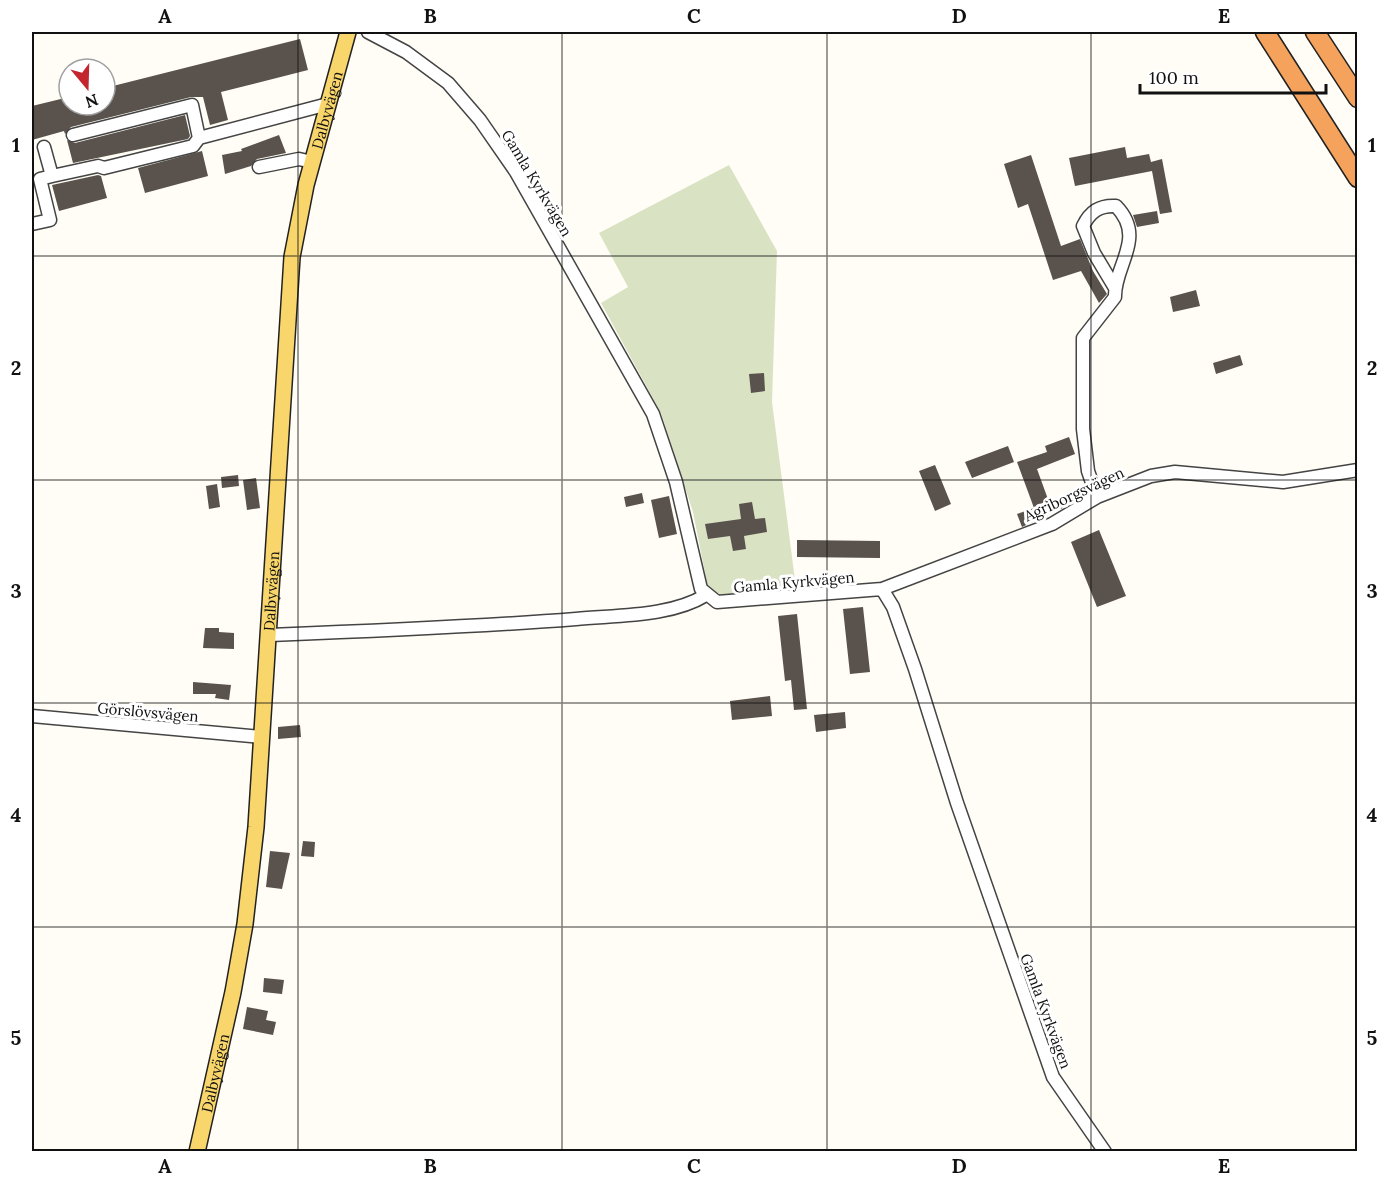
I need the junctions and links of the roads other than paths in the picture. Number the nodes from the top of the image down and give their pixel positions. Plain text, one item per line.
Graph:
1 (348, 32) edge
2 (368, 32) edge
3 (1265, 32) edge
4 (1315, 32) edge
5 (1358, 98) edge
6 (328, 104) junction
7 (73, 135) dead end
8 (199, 138) junction
9 (44, 147) dead end
10 (312, 162) junction
11 (258, 167) dead end
12 (52, 176) junction
13 (1358, 178) edge
14 (32, 224) edge
15 (1115, 288) junction
16 (1358, 470) edge
17 (1097, 497) junction
18 (882, 589) junction
19 (706, 595) junction
20 (270, 635) junction
21 (32, 716) edge
22 (262, 737) junction
23 (197, 1152) edge
24 (1105, 1152) edge

1 - 6 main road, Dalbyvägen
2 - 19 street, Gamla Kyrkvägen
3 - 13 highway
4 - 5 highway
6 - 8 street
6 - 10 main road, Dalbyvägen
7 - 8 street
8 - 12 street
9 - 12 street
10 - 11 street
10 - 20 main road, Dalbyvägen
12 - 14 street
15 - 15 street
15 - 17 street
16 - 17 street, Agriborgsvägen
17 - 18 street, Agriborgsvägen
18 - 19 street, Gamla Kyrkvägen
18 - 24 street, Gamla Kyrkvägen
19 - 20 street
20 - 22 main road, Dalbyvägen
21 - 22 street, Görslövsvägen
22 - 23 main road, Dalbyvägen

